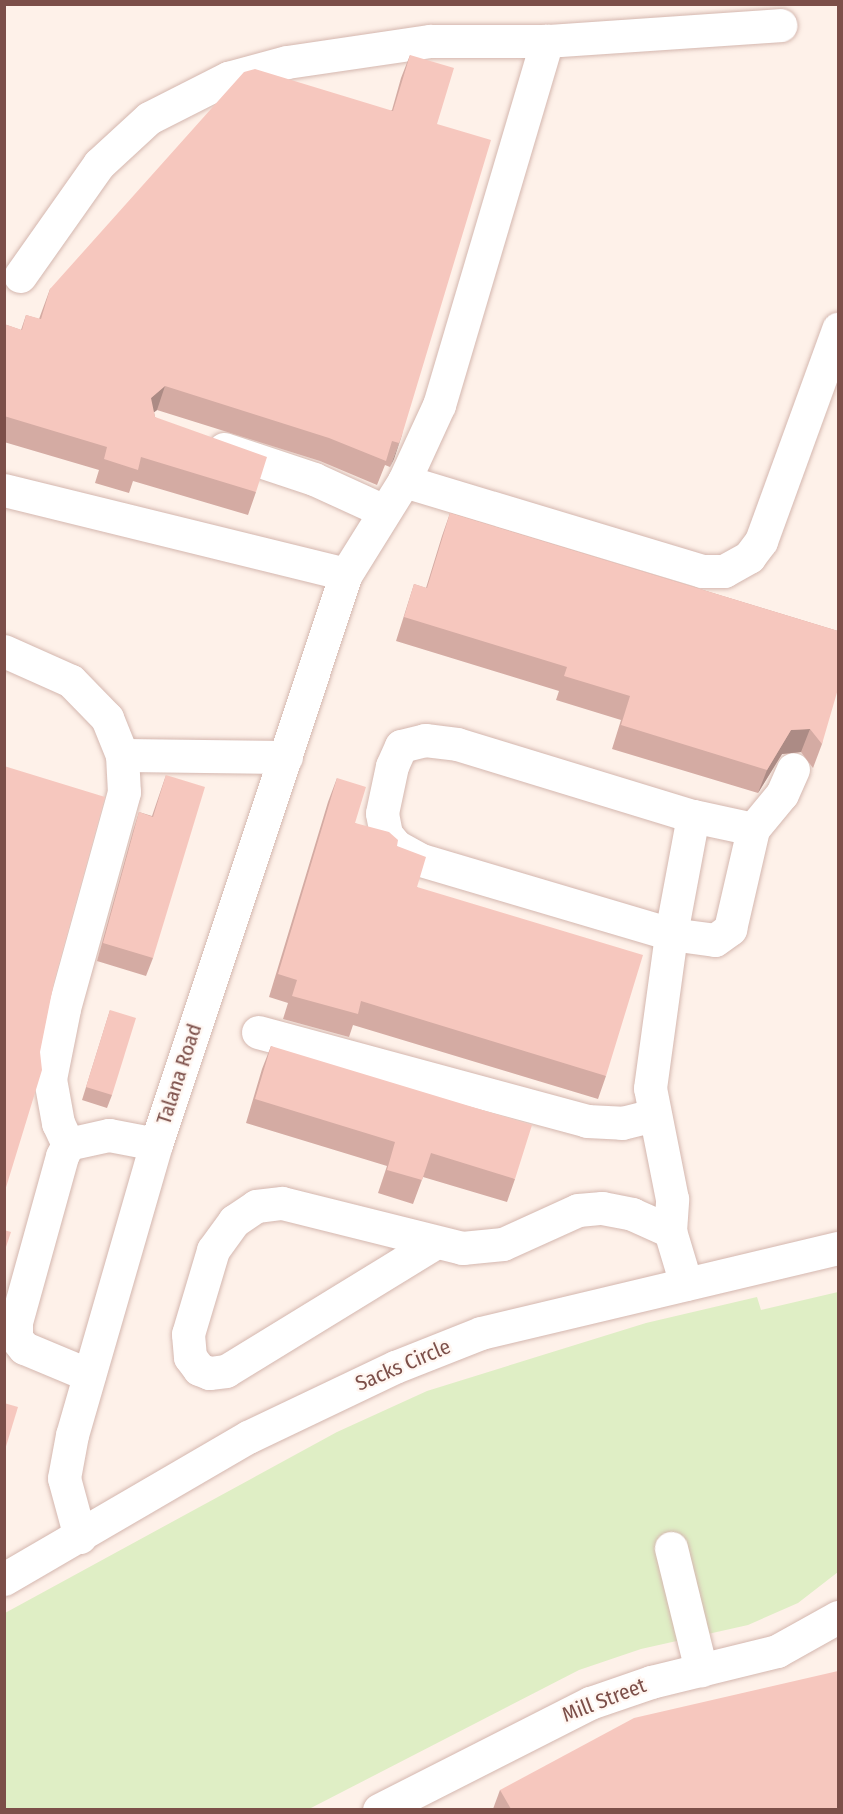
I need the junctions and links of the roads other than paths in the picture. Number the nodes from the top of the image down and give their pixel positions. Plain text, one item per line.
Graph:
1 (780, 25) dead end
2 (547, 41) junction
3 (20, 276) dead end
4 (838, 329) edge
5 (193, 438) edge
6 (404, 481) junction
7 (4, 490) edge
8 (384, 511) junction
9 (346, 574) junction
10 (4, 651) edge
11 (122, 755) junction
12 (286, 757) junction
13 (793, 769) dead end
14 (693, 816) junction
15 (753, 829) junction
16 (671, 934) junction
17 (258, 1032) dead end
18 (652, 1115) junction
19 (68, 1143) junction
20 (156, 1144) junction
21 (670, 1231) junction
22 (433, 1244) junction
23 (838, 1248) edge
24 (686, 1284) junction
25 (90, 1375) junction
26 (80, 1537) junction
27 (671, 1548) dead end
28 (4, 1579) edge
29 (838, 1617) edge
30 (701, 1670) junction
31 (421, 1800) edge
32 (379, 1809) edge

1 - 2 street
2 - 3 street
2 - 6 street, Talana Road
4 - 6 street
5 - 8 street
6 - 8 street, Talana Road
7 - 9 street
8 - 9 street, Talana Road
9 - 12 street, Talana Road
10 - 11 street
11 - 12 street
11 - 19 street
12 - 20 street, Talana Road
13 - 15 street
14 - 15 street
14 - 16 street
14 - 16 street
15 - 16 street
16 - 18 street
17 - 18 street
18 - 21 street
19 - 20 street
19 - 25 street
20 - 25 street, Talana Road
21 - 22 street
21 - 24 street
22 - 22 street
23 - 24 street, Sacks Circle
24 - 26 street, Sacks Circle
25 - 26 street, Talana Road
26 - 28 street, Sacks Circle
27 - 30 street
29 - 30 street, Mill Street
30 - 31 street, Mill Street
31 - 32 street, Mill Street

